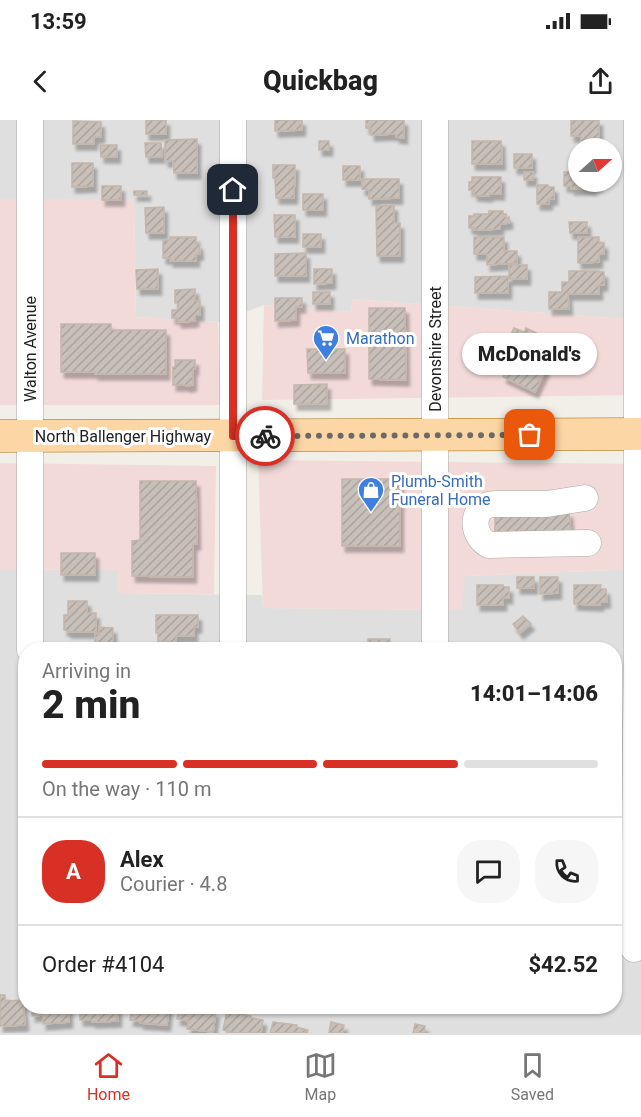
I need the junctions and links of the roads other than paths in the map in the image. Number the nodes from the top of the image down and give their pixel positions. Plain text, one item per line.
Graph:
1 (30, 120) edge
2 (233, 120) edge
3 (435, 120) edge
4 (637, 120) edge
5 (639, 434) edge
6 (435, 435) junction
7 (15, 436) edge
8 (233, 436) junction
9 (585, 498) dead end
10 (588, 543) dead end
11 (29, 642) edge
12 (233, 642) edge
13 (435, 642) edge
14 (634, 949) dead end

1 - 7 street, Walton Avenue
2 - 8 street
3 - 6 street, Devonshire Street
4 - 5 street
5 - 6 main road, North Ballenger Highway
5 - 14 street
6 - 8 main road, North Ballenger Highway
6 - 13 street, Devonshire Street
7 - 8 main road, North Ballenger Highway
7 - 11 street, Walton Avenue
8 - 12 street
9 - 10 street

